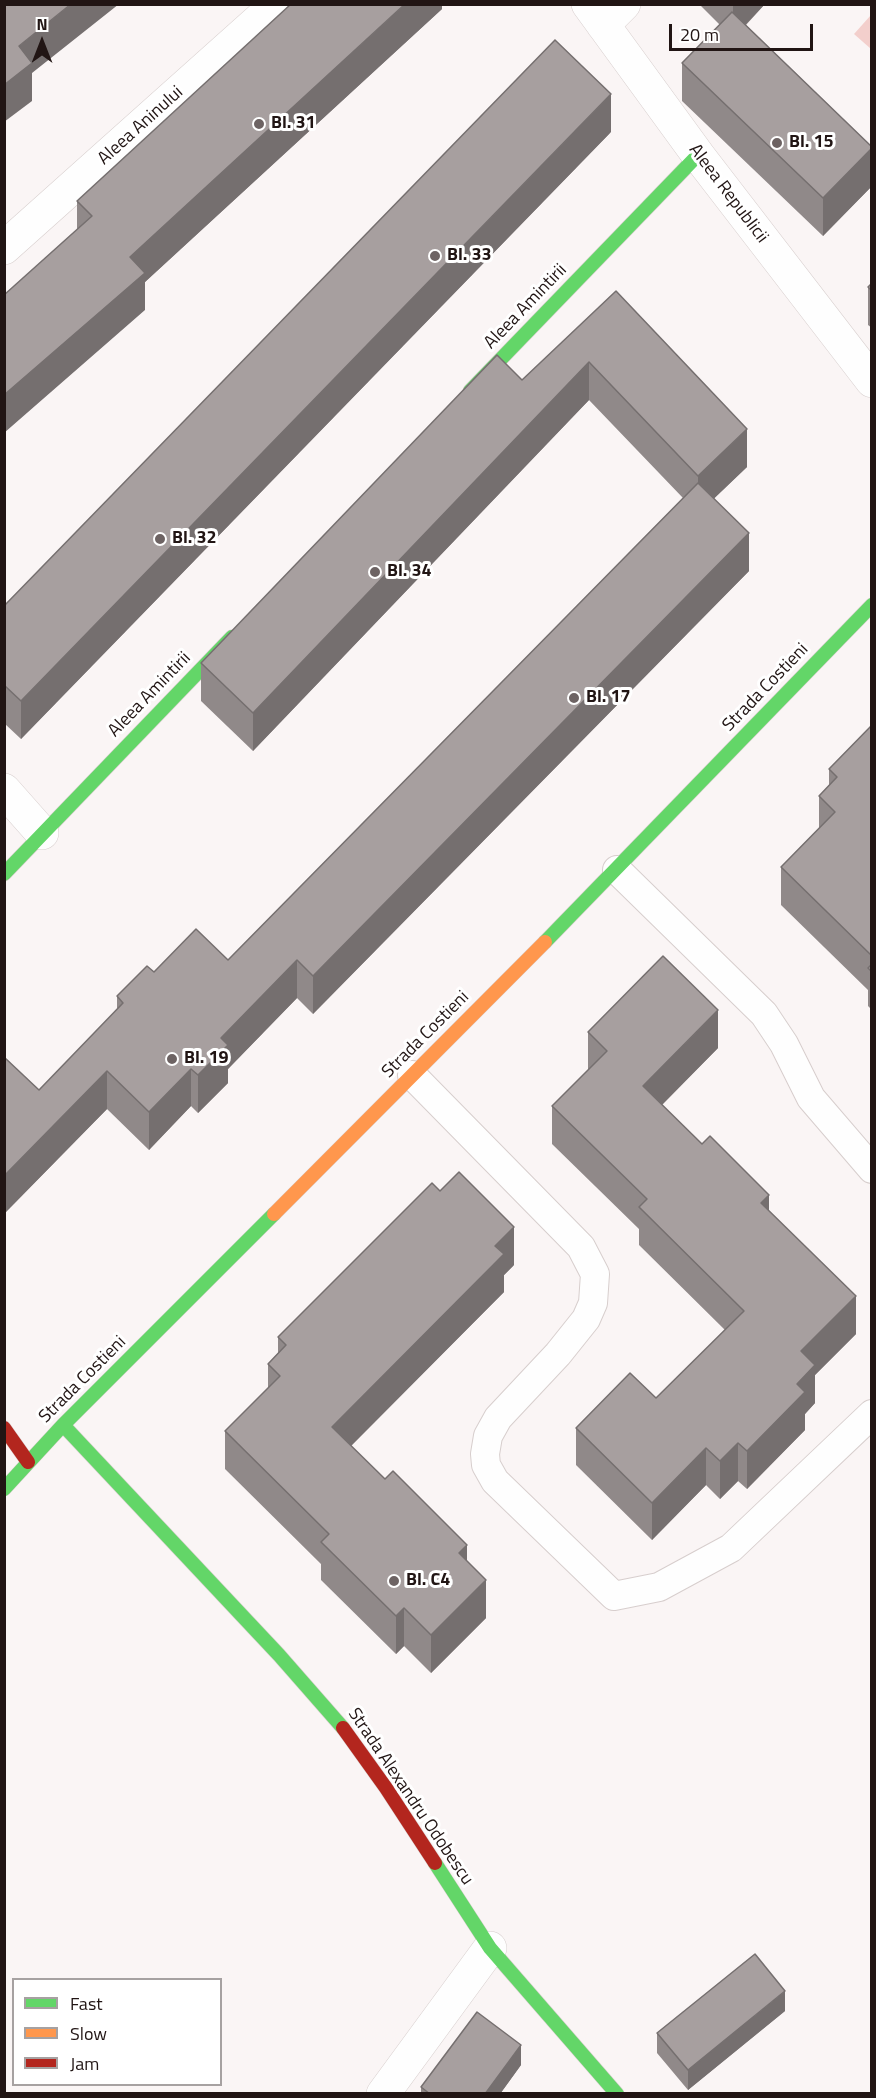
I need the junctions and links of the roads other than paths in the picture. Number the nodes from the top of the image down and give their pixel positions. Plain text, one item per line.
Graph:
1 (277, 4) edge
2 (605, 11) edge
3 (698, 155) junction
4 (4, 248) edge
5 (872, 381) edge
6 (458, 404) edge
7 (872, 605) edge
8 (242, 627) edge
9 (4, 790) edge
10 (42, 833) junction
11 (617, 870) junction
12 (4, 874) edge
13 (412, 1075) junction
14 (872, 1169) edge
15 (872, 1414) edge
16 (63, 1425) junction
17 (4, 1428) edge
18 (28, 1462) junction
19 (4, 1489) edge
20 (490, 1948) junction
21 (383, 2094) edge
22 (617, 2094) edge

1 - 4 street, Aleea Aninului
2 - 3 street, Aleea Republicii
3 - 5 street, Aleea Republicii
3 - 6 street, Aleea Amintirii
7 - 11 street, Strada Costieni
8 - 10 street, Aleea Amintirii
9 - 10 street
10 - 12 street, Aleea Amintirii
11 - 13 street, Strada Costieni
11 - 14 lane
13 - 15 lane
13 - 16 street, Strada Costieni
16 - 18 street, Strada Costieni
16 - 20 street, Strada Alexandru Odobescu
17 - 18 street
18 - 19 street, Strada Costieni
20 - 21 street
20 - 22 street, Strada Alexandru Odobescu

